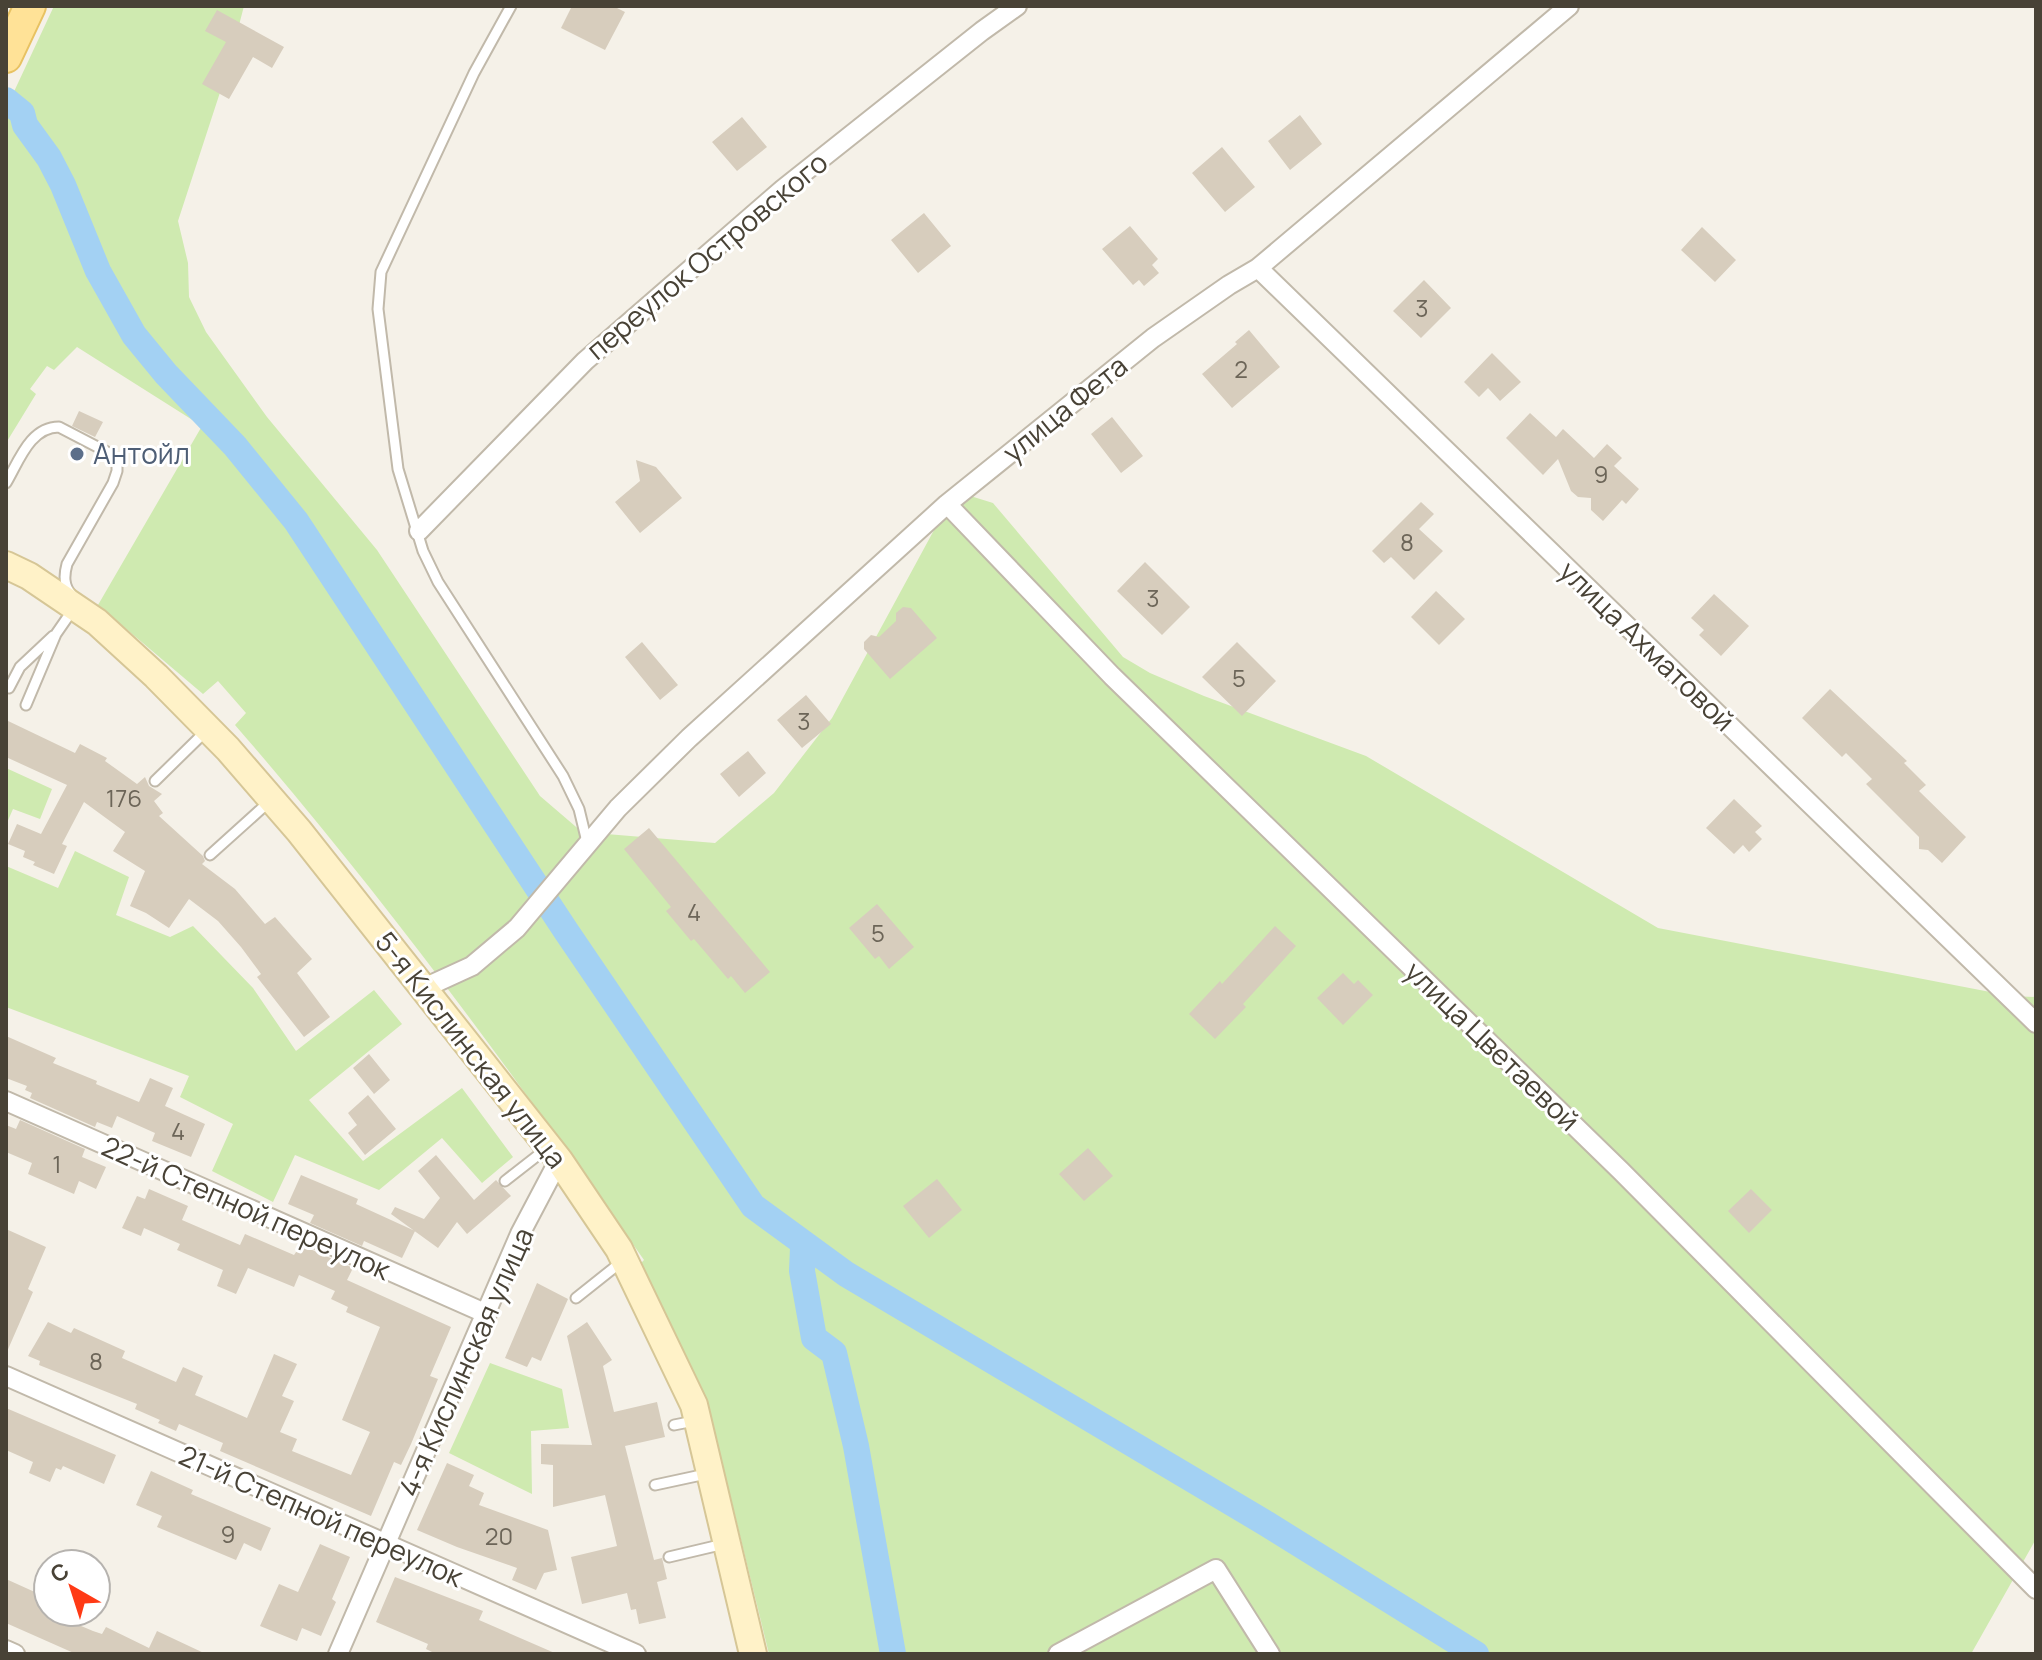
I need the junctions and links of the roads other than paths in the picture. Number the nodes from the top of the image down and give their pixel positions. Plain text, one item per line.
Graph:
1 (511, 6) edge
2 (1017, 6) edge
3 (1569, 6) edge
4 (23, 13) edge
5 (6, 57) edge
6 (1258, 268) junction
7 (6, 483) edge
8 (947, 504) junction
9 (419, 531) junction
10 (6, 565) edge
11 (80, 609) junction
12 (56, 634) junction
13 (9, 688) dead end
14 (26, 705) dead end
15 (208, 729) junction
16 (155, 781) dead end
17 (272, 799) junction
18 (587, 842) junction
19 (210, 855) dead end
20 (424, 988) junction
21 (2036, 1023) edge
22 (6, 1101) edge
23 (554, 1154) junction
24 (505, 1181) dead end
25 (624, 1260) junction
26 (576, 1298) dead end
27 (487, 1314) junction
28 (6, 1376) edge
29 (710, 1473) junction
30 (655, 1485) dead end
31 (727, 1544) junction
32 (386, 1546) junction
33 (669, 1557) dead end
34 (2036, 1589) edge
35 (6, 1650) edge
36 (15, 1654) edge
37 (338, 1654) edge
38 (636, 1654) edge
39 (753, 1654) edge
40 (1058, 1654) edge
41 (1270, 1654) edge

1 - 9 lane
2 - 9 street, переулок Островского
3 - 6 street, улица Фета
4 - 5 main road
6 - 8 street, улица Фета
6 - 21 street, улица Ахматовой
7 - 11 lane
8 - 18 street, улица Фета
8 - 34 street, улица Цветаевой
9 - 18 lane
10 - 11 street, 5-я Кислинская улица
11 - 12 lane
11 - 15 street, 5-я Кислинская улица
12 - 13 lane
12 - 14 lane
15 - 16 lane
15 - 17 street, 5-я Кислинская улица
17 - 19 lane
17 - 20 street, 5-я Кислинская улица
18 - 20 street, улица Фета
20 - 23 street, 5-я Кислинская улица
22 - 27 street, 22-й Степной переулок
23 - 24 lane
23 - 25 street, 5-я Кислинская улица
23 - 27 street, 4-я Кислинская улица
25 - 26 lane
25 - 29 street, 5-я Кислинская улица
27 - 32 street, 4-я Кислинская улица
28 - 32 street, 21-й Степной переулок
29 - 30 lane
29 - 31 street, 5-я Кислинская улица
31 - 33 lane
31 - 39 street, 5-я Кислинская улица
32 - 37 street, 4-я Кислинская улица
32 - 38 street, 21-й Степной переулок
35 - 36 street
40 - 41 street

